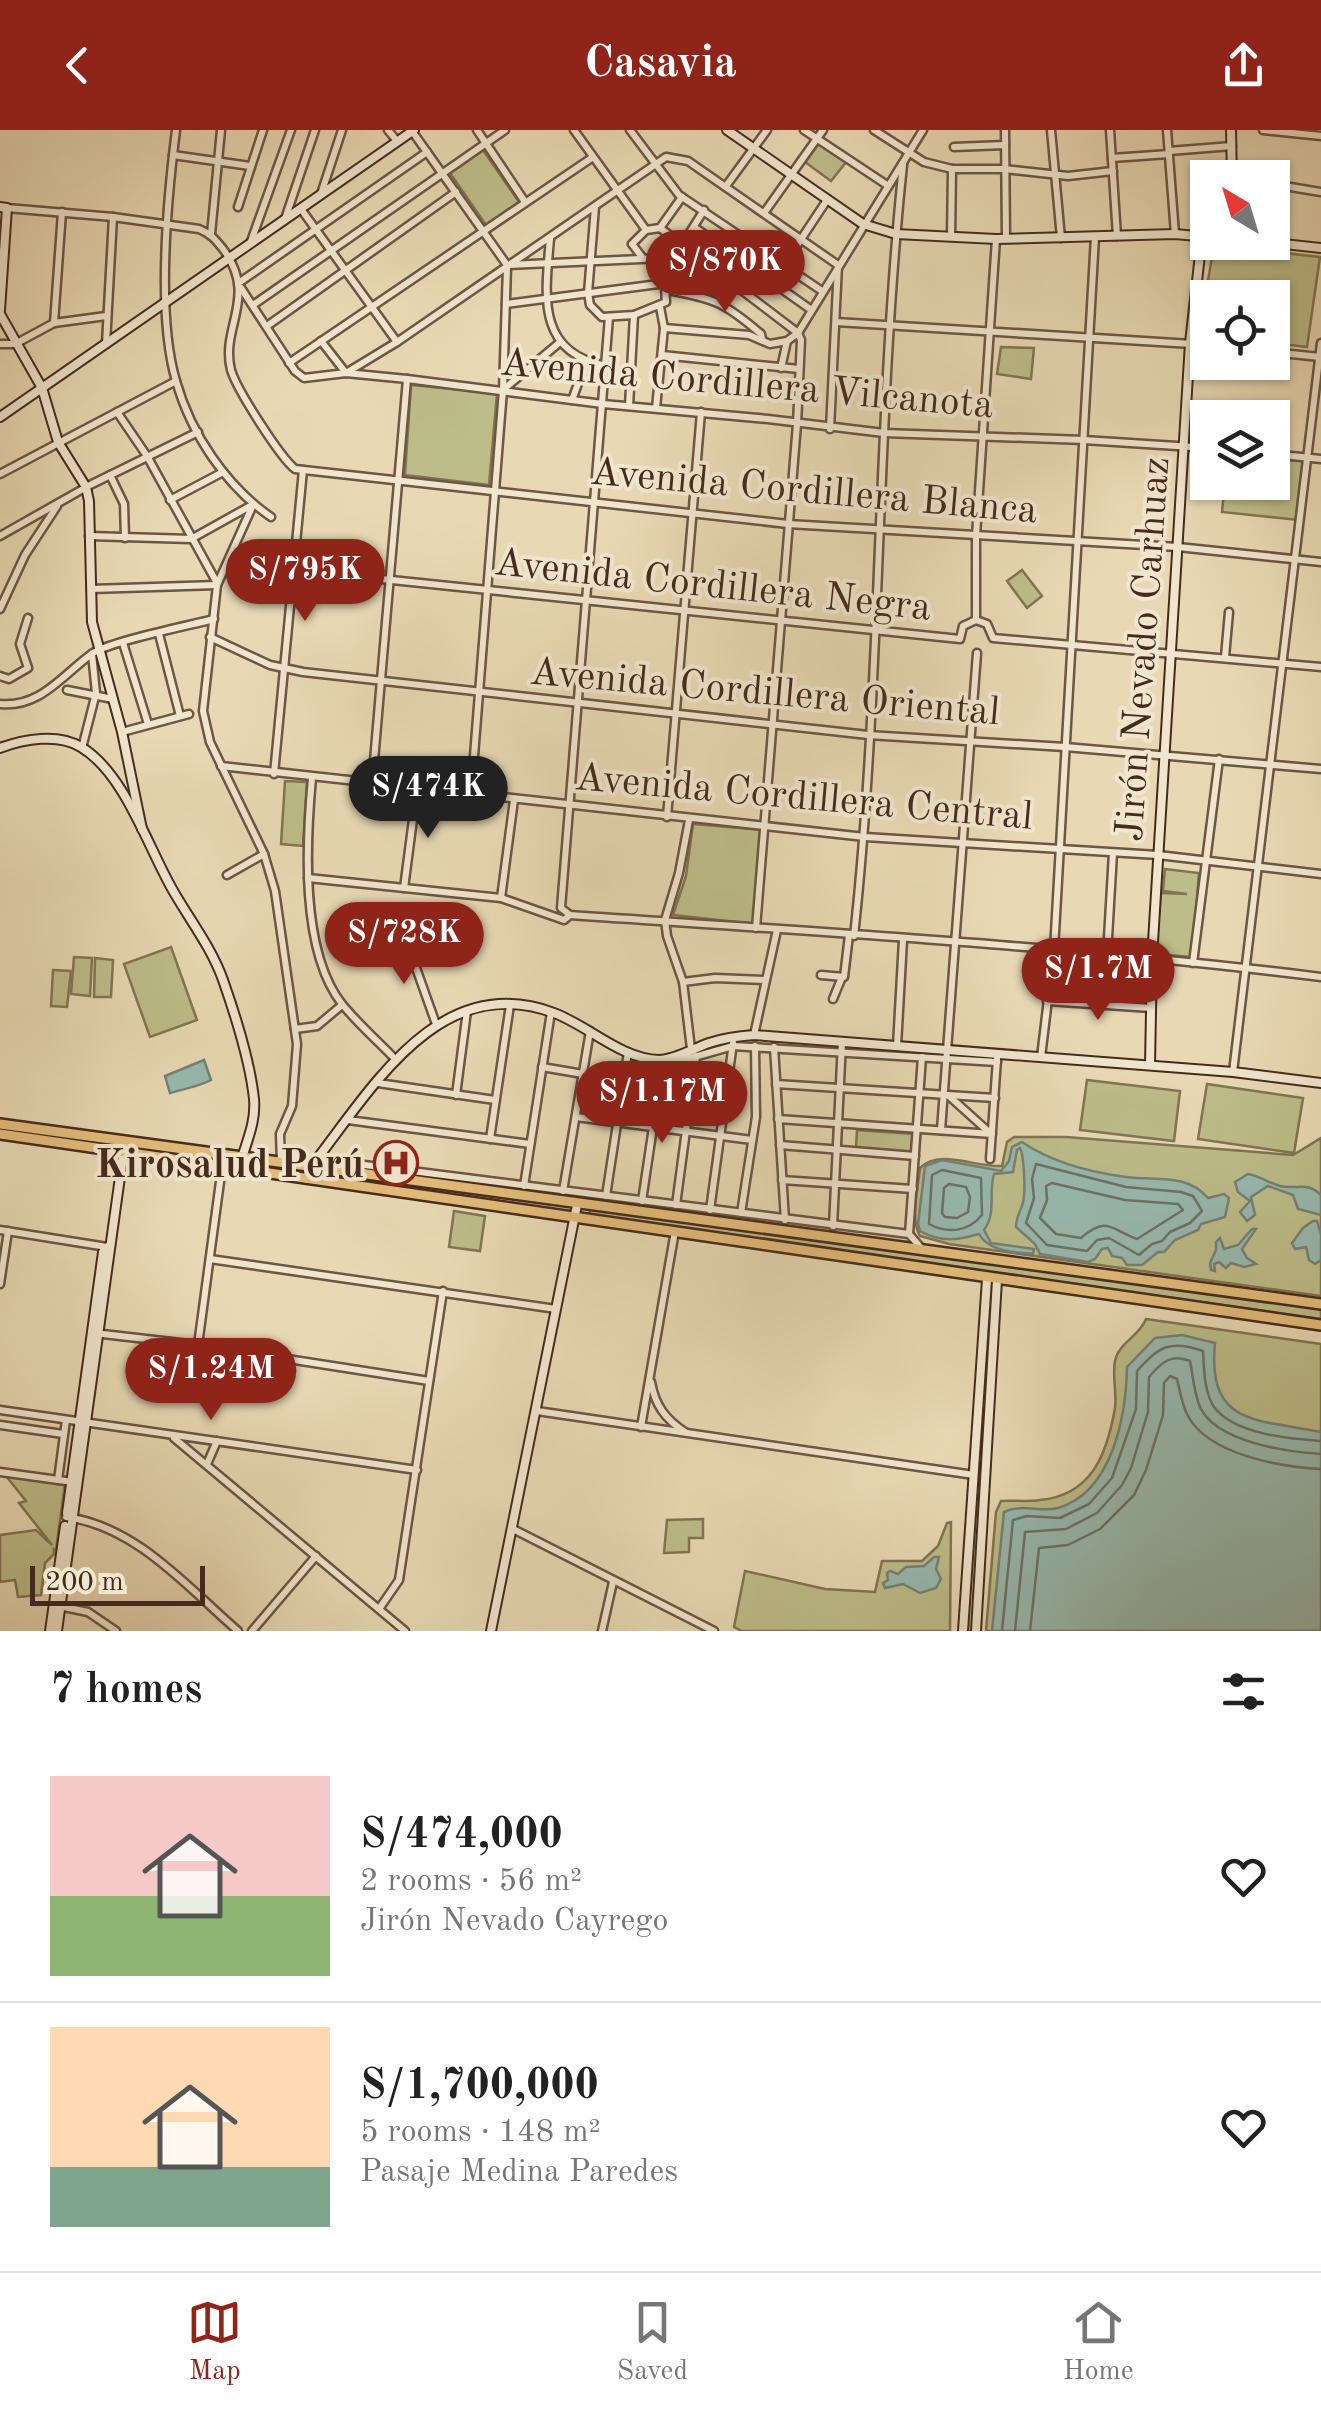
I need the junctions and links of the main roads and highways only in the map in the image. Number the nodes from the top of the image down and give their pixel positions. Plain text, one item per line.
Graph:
1 (0, 1124) edge
2 (0, 1134) edge
3 (124, 1147) junction
4 (241, 1164) junction
5 (311, 1169) junction
6 (941, 1252) junction
7 (914, 1268) junction
8 (1069, 1269) junction
9 (1038, 1286) junction
10 (1321, 1304) edge
11 (1321, 1325) edge

1 - 3 main road
2 - 3 main road
3 - 4 main road
3 - 4 main road
4 - 5 main road
4 - 5 main road
5 - 6 main road
5 - 7 main road
6 - 7 main road
6 - 8 main road
7 - 9 main road
8 - 9 main road
8 - 10 main road
9 - 11 main road

